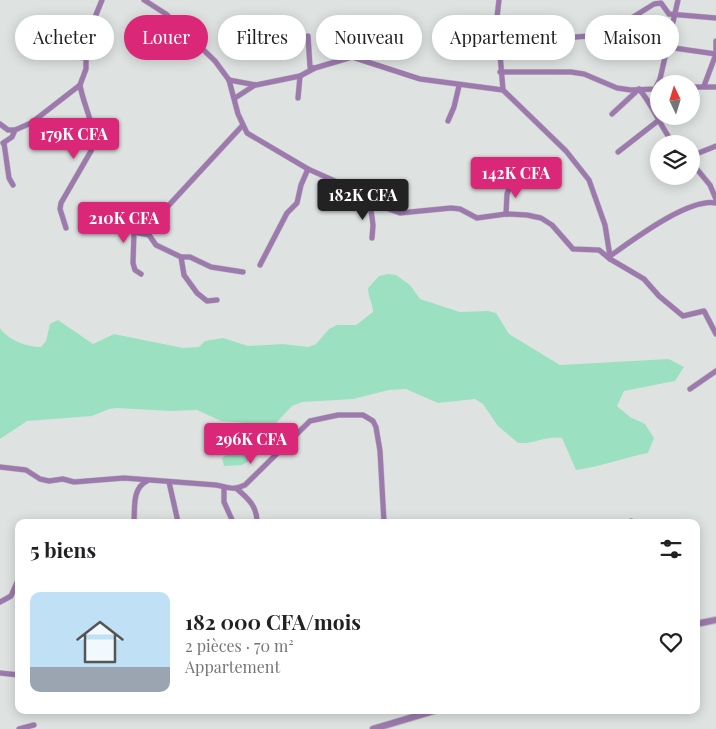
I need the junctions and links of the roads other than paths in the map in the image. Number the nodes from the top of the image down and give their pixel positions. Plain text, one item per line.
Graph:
1 (102, 0) edge
2 (144, 0) edge
3 (499, 0) edge
4 (678, 0) edge
5 (96, 15) edge
6 (498, 15) edge
7 (636, 15) edge
8 (676, 15) joint
9 (679, 15) edge
10 (716, 18) edge
11 (308, 36) dead end
12 (716, 41) edge
13 (679, 49) edge
14 (716, 54) edge
15 (86, 60) edge
16 (500, 60) edge
17 (664, 60) edge
18 (315, 68) junction
19 (500, 72) junction
20 (661, 75) edge
21 (300, 76) junction
22 (229, 80) junction
23 (80, 85) junction
24 (256, 85) junction
25 (459, 86) junction
26 (700, 86) edge
27 (704, 86) junction
28 (716, 87) edge
29 (639, 89) junction
30 (650, 89) edge
31 (503, 90) junction
32 (235, 98) junction
33 (298, 98) dead end
34 (650, 102) edge
35 (612, 114) dead end
36 (448, 121) dead end
37 (0, 124) edge
38 (653, 125) edge
39 (242, 126) junction
40 (15, 130) junction
41 (2, 144) edge
42 (716, 146) edge
43 (618, 152) dead end
44 (700, 152) edge
45 (308, 170) junction
46 (700, 173) edge
47 (513, 178) dead end
48 (12, 185) dead end
49 (716, 199) edge
50 (370, 202) junction
51 (716, 203) edge
52 (506, 214) junction
53 (66, 228) dead end
54 (149, 234) junction
55 (372, 238) dead end
56 (181, 257) junction
57 (610, 257) junction
58 (260, 265) dead end
59 (243, 272) dead end
60 (141, 274) dead end
61 (217, 300) dead end
62 (716, 334) edge
63 (716, 371) edge
64 (690, 389) dead end
65 (0, 467) edge
66 (146, 481) junction
67 (169, 482) junction
68 (224, 488) junction
69 (237, 489) junction
70 (134, 519) edge
71 (177, 519) edge
72 (232, 519) edge
73 (257, 519) edge
74 (384, 519) edge
75 (15, 586) edge
76 (0, 602) edge
77 (716, 620) edge
78 (700, 623) edge
79 (0, 673) edge
80 (15, 675) edge
81 (423, 714) edge
82 (395, 722) junction
83 (34, 725) dead end
84 (19, 729) edge
85 (373, 729) edge
86 (395, 729) edge

1 - 5 street
2 - 22 street
3 - 6 street
4 - 8 street
7 - 8 street
9 - 10 street
11 - 18 street
12 - 14 street
13 - 14 street
14 - 27 street
15 - 23 street
16 - 19 street
17 - 20 street
18 - 21 street
18 - 25 street
19 - 29 street
19 - 31 street
21 - 24 street
21 - 33 street
22 - 24 street
22 - 32 street
23 - 40 street
23 - 53 street
24 - 32 street
25 - 31 street
25 - 36 street
26 - 27 street
27 - 28 street
29 - 30 street
29 - 34 street
29 - 35 street
31 - 57 street
32 - 39 street
37 - 40 street
38 - 43 street
39 - 45 street
39 - 54 street
40 - 41 street
41 - 48 street
42 - 44 street
45 - 50 street
45 - 58 street
46 - 49 street
47 - 52 street
50 - 52 street
50 - 55 street
51 - 57 street
52 - 57 street
54 - 56 street
54 - 60 street
56 - 59 street
56 - 61 street
57 - 62 street
63 - 64 street
65 - 66 street
66 - 67 street
66 - 70 street
67 - 68 street
67 - 71 street
68 - 69 street
68 - 72 street
69 - 73 street
69 - 74 street
75 - 76 street
77 - 78 street
79 - 80 street
81 - 82 street
82 - 85 street
82 - 86 street
83 - 84 street

